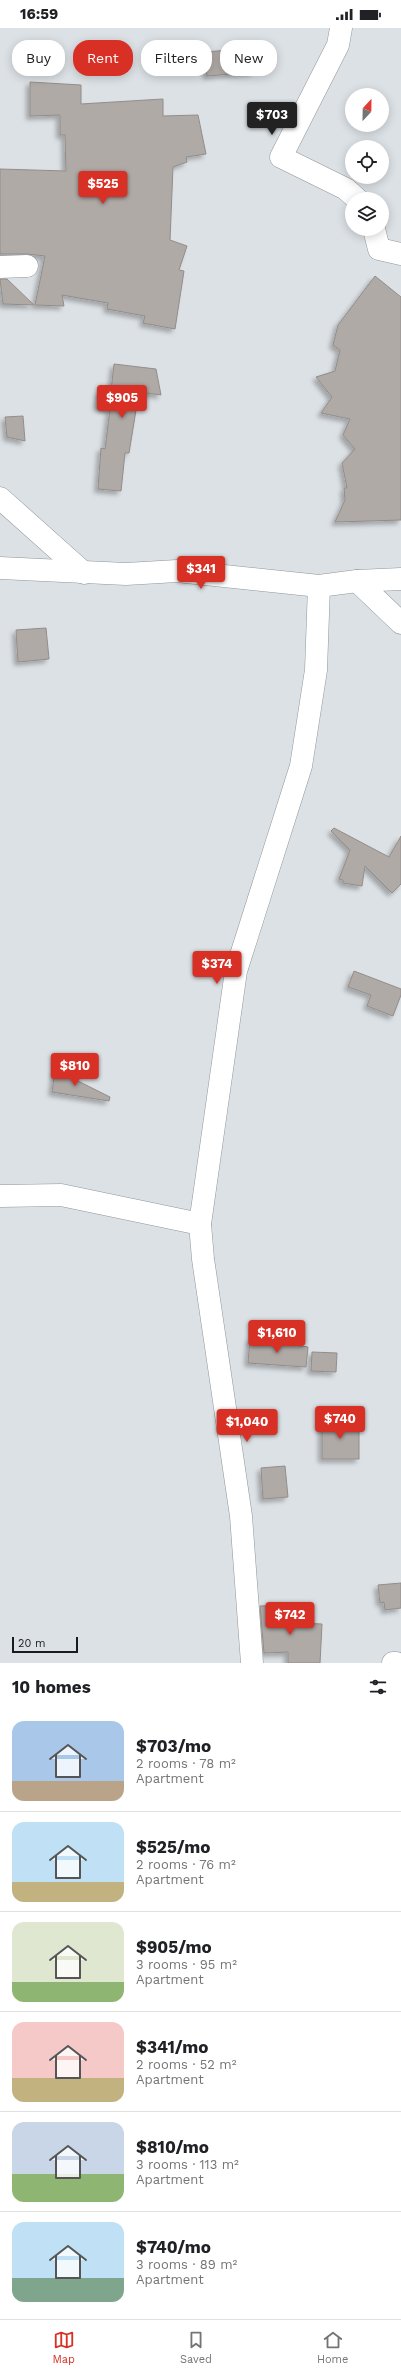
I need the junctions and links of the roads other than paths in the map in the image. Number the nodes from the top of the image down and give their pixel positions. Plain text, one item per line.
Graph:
1 (341, 28) edge
2 (349, 192) edge
3 (376, 236) edge
4 (401, 254) edge
5 (27, 266) dead end
6 (0, 267) edge
7 (0, 498) edge
8 (0, 568) edge
9 (84, 573) junction
10 (401, 579) edge
11 (357, 581) junction
12 (319, 586) junction
13 (401, 623) edge
14 (0, 1196) edge
15 (200, 1224) junction
16 (252, 1663) edge
17 (393, 1663) edge
18 (396, 1663) edge

1 - 2 street
3 - 4 street
5 - 6 street
7 - 9 street
8 - 9 street
9 - 12 street
10 - 11 street
11 - 12 street
11 - 13 street
12 - 15 street
14 - 15 street
15 - 16 street
17 - 18 street

